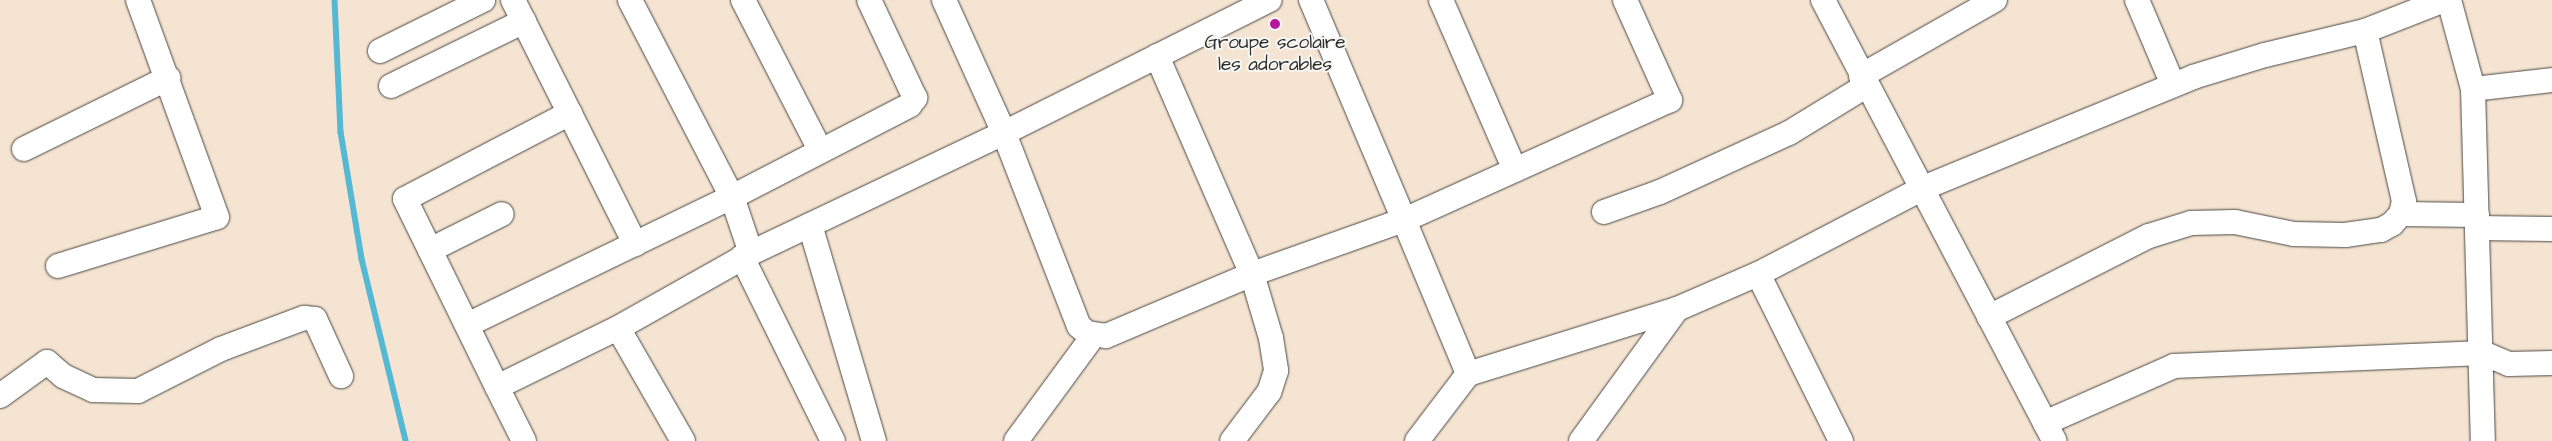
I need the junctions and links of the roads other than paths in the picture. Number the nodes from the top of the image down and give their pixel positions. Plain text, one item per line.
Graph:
1 (138, 0) edge
2 (483, 0) edge
3 (513, 0) edge
4 (630, 0) edge
5 (744, 0) edge
6 (869, 0) edge
7 (1270, 0) edge
8 (1311, 0) edge
9 (1440, 0) edge
10 (1625, 0) edge
11 (1823, 0) edge
12 (1995, 0) edge
13 (2137, 0) edge
14 (2444, 0) edge
15 (2449, 0) edge
16 (946, 1) edge
17 (524, 21) junction
18 (2365, 31) junction
19 (380, 52) dead end
20 (1157, 56) junction
21 (168, 78) junction
22 (2552, 80) edge
23 (1864, 81) junction
24 (2173, 85) junction
25 (391, 86) dead end
26 (2472, 89) junction
27 (570, 113) junction
28 (1004, 133) junction
29 (24, 149) dead end
30 (820, 150) junction
31 (1515, 170) junction
32 (1923, 188) junction
33 (732, 197) junction
34 (1604, 212) dead end
35 (502, 214) dead end
36 (2400, 214) junction
37 (1404, 220) junction
38 (2477, 221) junction
39 (810, 225) junction
40 (2552, 228) edge
41 (635, 244) junction
42 (430, 250) junction
43 (747, 255) junction
44 (58, 266) dead end
45 (1252, 274) junction
46 (1758, 274) junction
47 (1677, 309) junction
48 (1989, 317) junction
49 (467, 325) junction
50 (618, 328) junction
51 (1094, 335) junction
52 (2483, 353) junction
53 (2552, 364) edge
54 (1468, 374) junction
55 (341, 376) dead end
56 (497, 388) junction
57 (0, 396) edge
58 (2050, 432) edge
59 (1832, 436) edge
60 (524, 441) edge
61 (683, 441) edge
62 (833, 441) edge
63 (874, 441) edge
64 (1016, 441) edge
65 (1232, 441) edge
66 (1417, 441) edge
67 (1580, 441) edge
68 (2483, 441) edge

1 - 21 street
2 - 19 street
3 - 17 street
4 - 33 street
5 - 30 street
6 - 30 street
7 - 20 street
8 - 37 street
9 - 31 street
10 - 31 street
11 - 23 street
12 - 23 street
13 - 24 street
14 - 18 street
15 - 26 street
16 - 28 street
17 - 25 street
17 - 27 street
18 - 24 street
18 - 36 street
20 - 28 street
20 - 45 street
21 - 29 street
21 - 44 street
22 - 26 street
23 - 32 street
23 - 34 street
24 - 32 street
26 - 38 street
27 - 41 street
27 - 42 street
28 - 39 street
28 - 51 street
30 - 33 street
31 - 37 street
32 - 46 street
32 - 48 street
33 - 41 street
33 - 43 street
35 - 42 street
36 - 38 street
36 - 48 street
37 - 45 street
37 - 54 street
38 - 40 street
38 - 52 street
39 - 43 street
39 - 63 street
41 - 49 street
42 - 49 street
43 - 50 street
43 - 62 street
45 - 51 street
45 - 65 street
46 - 47 street
46 - 59 street
47 - 54 street
47 - 67 street
48 - 58 street
49 - 56 street
50 - 56 street
50 - 61 street
51 - 64 street
52 - 53 street
52 - 58 street
52 - 68 street
54 - 66 street
55 - 57 street
56 - 60 street

